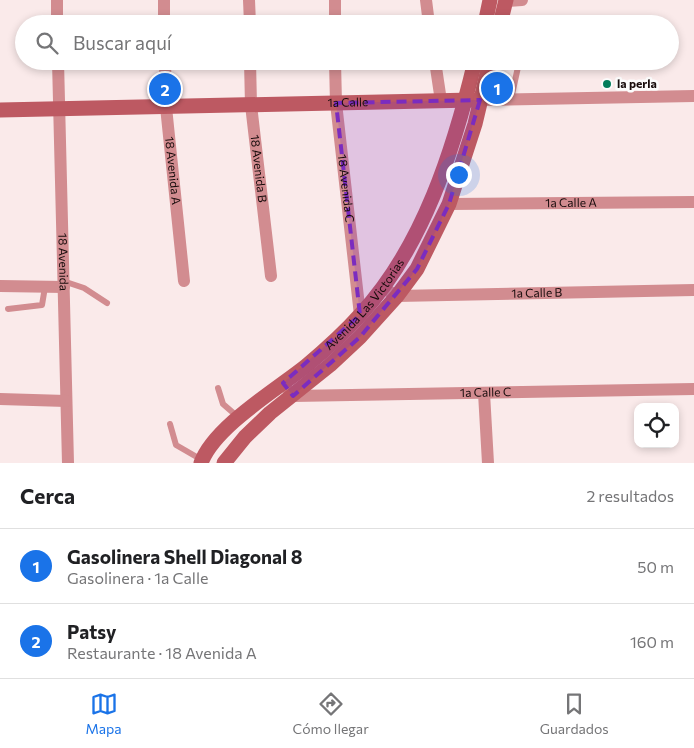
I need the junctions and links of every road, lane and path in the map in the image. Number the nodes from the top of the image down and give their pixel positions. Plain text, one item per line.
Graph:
1 (57, 0) edge
2 (164, 0) edge
3 (249, 0) edge
4 (335, 0) edge
5 (426, 0) edge
6 (490, 0) edge
7 (522, 0) edge
8 (503, 10) edge
9 (57, 15) edge
10 (164, 15) edge
11 (250, 15) edge
12 (335, 15) edge
13 (428, 15) edge
14 (486, 15) edge
15 (58, 70) edge
16 (165, 70) edge
17 (250, 70) edge
18 (335, 70) edge
19 (436, 70) edge
20 (475, 70) edge
21 (486, 70) edge
22 (517, 70) edge
23 (694, 96) edge
24 (511, 99) junction
25 (472, 100) junction
26 (441, 101) junction
27 (336, 103) junction
28 (251, 105) junction
29 (166, 107) junction
30 (59, 109) junction
31 (0, 110) edge
32 (694, 202) edge
33 (449, 204) junction
34 (272, 276) dead end
35 (184, 281) dead end
36 (64, 284) junction
37 (0, 286) edge
38 (45, 287) junction
39 (384, 288) junction
40 (694, 290) edge
41 (397, 296) junction
42 (107, 303) dead end
43 (8, 309) dead end
44 (360, 315) junction
45 (283, 383) junction
46 (218, 388) dead end
47 (694, 389) edge
48 (484, 392) junction
49 (293, 396) junction
50 (0, 399) edge
51 (66, 401) junction
52 (238, 418) junction
53 (170, 424) dead end
54 (201, 462) edge
55 (68, 463) edge
56 (224, 463) edge
57 (488, 463) edge

1 - 9 street
2 - 10 street
3 - 11 street
4 - 12 street
5 - 13 street
6 - 14 street
7 - 8 street
15 - 30 street, 18 Avenida
16 - 29 street, 18 Avenida A
17 - 28 street, 18 Avenida B
18 - 27 street, 18 Avenida C
19 - 26 street
20 - 25 street
21 - 25 street
22 - 24 lane
23 - 24 street, 1a Calle
24 - 25 street, 1a Calle
25 - 26 street, 1a Calle
25 - 33 street, Avenida Las Victorias
25 - 39 street, Avenida Las Victorias
26 - 27 street, 1a Calle
27 - 28 street, 1a Calle
27 - 44 street, 18 Avenida C
28 - 29 street, 1a Calle
28 - 34 street, 18 Avenida B
29 - 30 street, 1a Calle
29 - 35 street, 18 Avenida A
30 - 31 street, 1a Calle
30 - 36 street, 18 Avenida
32 - 33 street, 1a Calle A
33 - 41 street, Avenida Las Victorias
36 - 38 street
36 - 42 lane
36 - 51 street, 18 Avenida
37 - 38 street
38 - 43 lane
39 - 41 street
39 - 44 street, Avenida Las Victorias
40 - 41 street, 1a Calle B
41 - 49 street, Avenida Las Victorias
44 - 45 street, Avenida Las Victorias
45 - 49 street
45 - 52 street, Avenida Las Victorias
46 - 52 lane
47 - 48 street, 1a Calle C
48 - 49 street, 1a Calle C
48 - 57 street
49 - 56 street, Avenida Las Victorias
50 - 51 street
51 - 55 street, 18 Avenida
52 - 54 street, Avenida Las Victorias
53 - 54 lane

